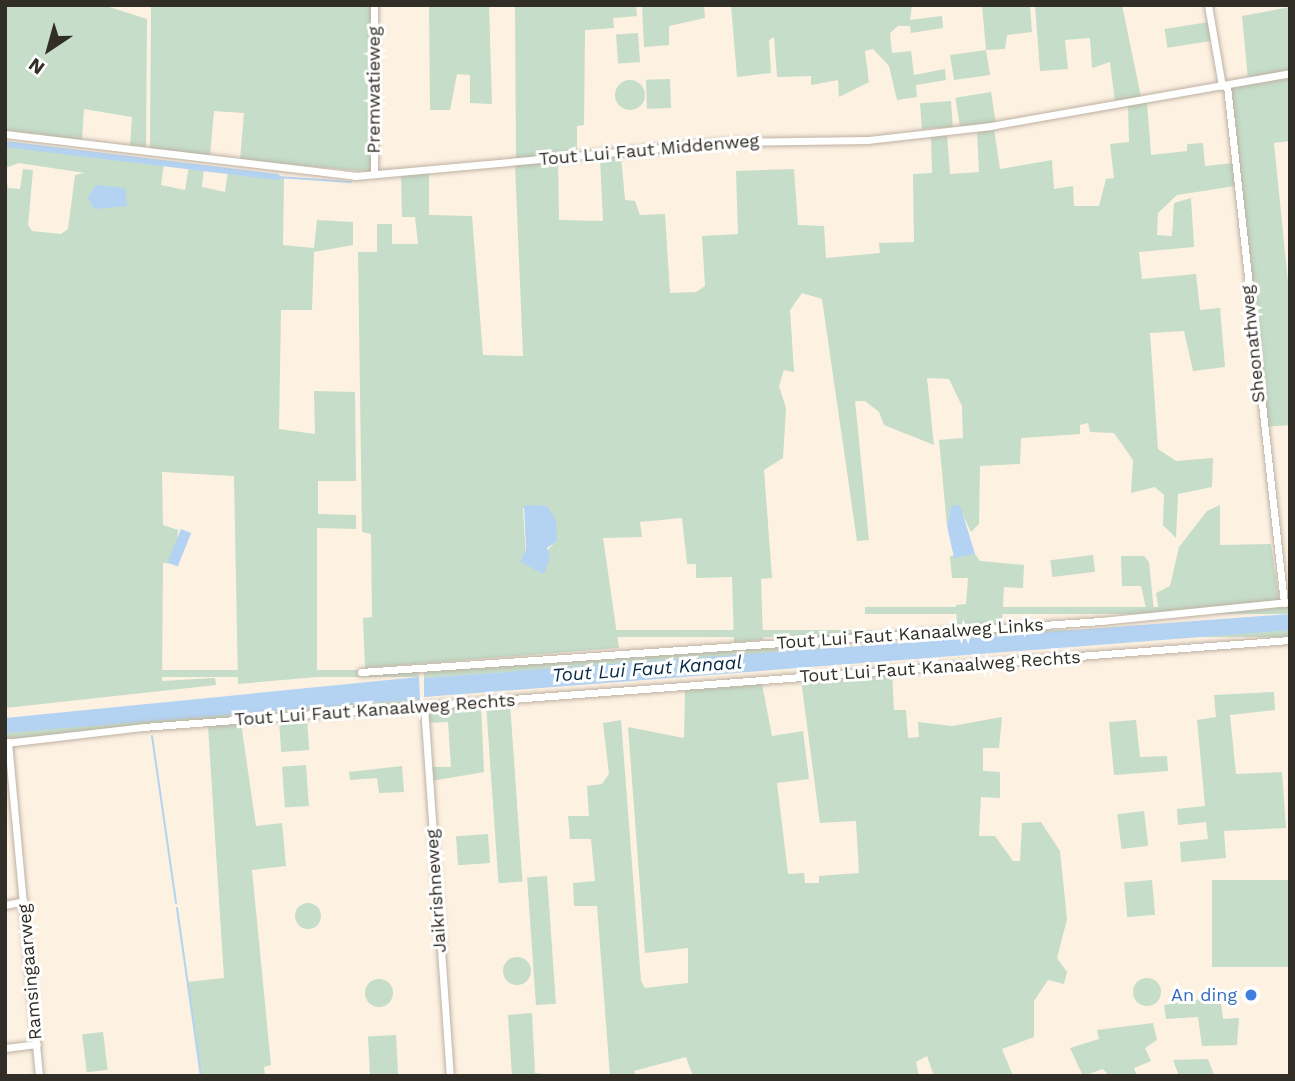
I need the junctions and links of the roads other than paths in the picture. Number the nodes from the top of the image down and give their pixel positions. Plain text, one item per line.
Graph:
1 (374, 5) edge
2 (1208, 5) edge
3 (1290, 73) edge
4 (1224, 86) junction
5 (5, 134) edge
6 (374, 174) junction
7 (1287, 603) edge
8 (1290, 640) edge
9 (362, 672) dead end
10 (424, 706) junction
11 (7, 742) edge
12 (9, 787) edge
13 (23, 901) junction
14 (5, 905) edge
15 (37, 1044) junction
16 (5, 1048) edge
17 (39, 1076) edge
18 (450, 1076) edge

1 - 6 street, Premwatieweg
2 - 4 street, Sheonathweg
3 - 4 street, Tout Lui Faut Middenweg
4 - 6 street, Tout Lui Faut Middenweg
4 - 7 street, Sheonathweg
5 - 6 street, Tout Lui Faut Middenweg
7 - 9 street, Tout Lui Faut Kanaalweg Links
8 - 10 street, Tout Lui Faut Kanaalweg Rechts
10 - 11 street, Tout Lui Faut Kanaalweg Rechts
10 - 18 street, Jaikrishneweg
11 - 12 street, Ramsingaarweg
12 - 13 street, Ramsingaarweg
13 - 14 street
13 - 15 street, Ramsingaarweg
15 - 16 street
15 - 17 street, Ramsingaarweg

